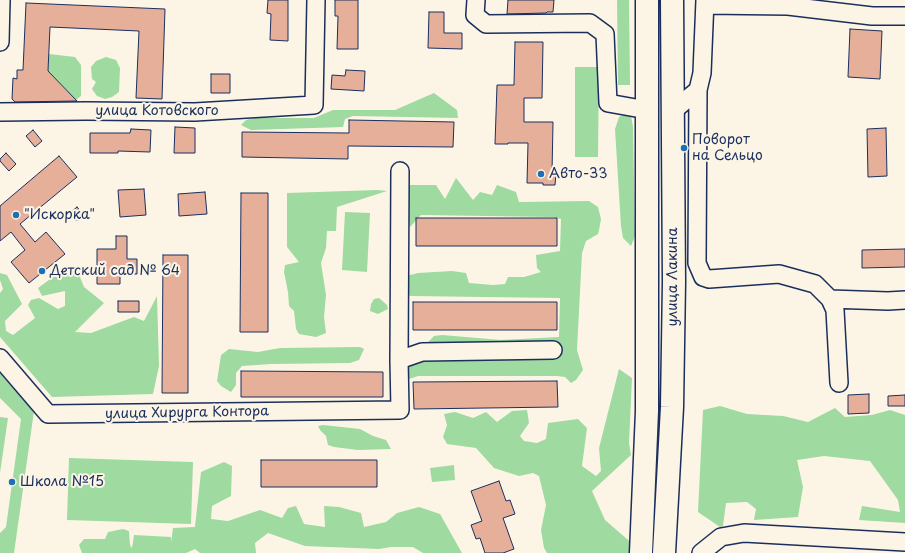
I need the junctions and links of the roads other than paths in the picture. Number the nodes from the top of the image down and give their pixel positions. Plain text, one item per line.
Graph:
1 (1, 0) edge
2 (316, 0) edge
3 (476, 0) edge
4 (647, 0) edge
5 (672, 0) edge
6 (705, 3) edge
7 (905, 16) edge
8 (0, 42) edge
9 (698, 90) junction
10 (647, 110) junction
11 (673, 111) junction
12 (0, 112) edge
13 (400, 171) dead end
14 (830, 299) junction
15 (905, 300) edge
16 (553, 350) dead end
17 (0, 358) edge
18 (399, 360) junction
19 (839, 383) dead end
20 (905, 542) edge
21 (641, 553) edge
22 (664, 553) edge
23 (701, 553) edge

1 - 8 street
2 - 12 street, улица Котовского
3 - 10 street
4 - 10 highway, улица Лакина
5 - 11 highway, улица Лакина
6 - 7 street
6 - 9 street
9 - 11 street
9 - 14 street
10 - 21 highway, улица Лакина
11 - 22 highway, улица Лакина
13 - 18 street
14 - 15 street
14 - 19 street
16 - 18 street
17 - 18 street, улица Хирурга Контора
20 - 23 street

